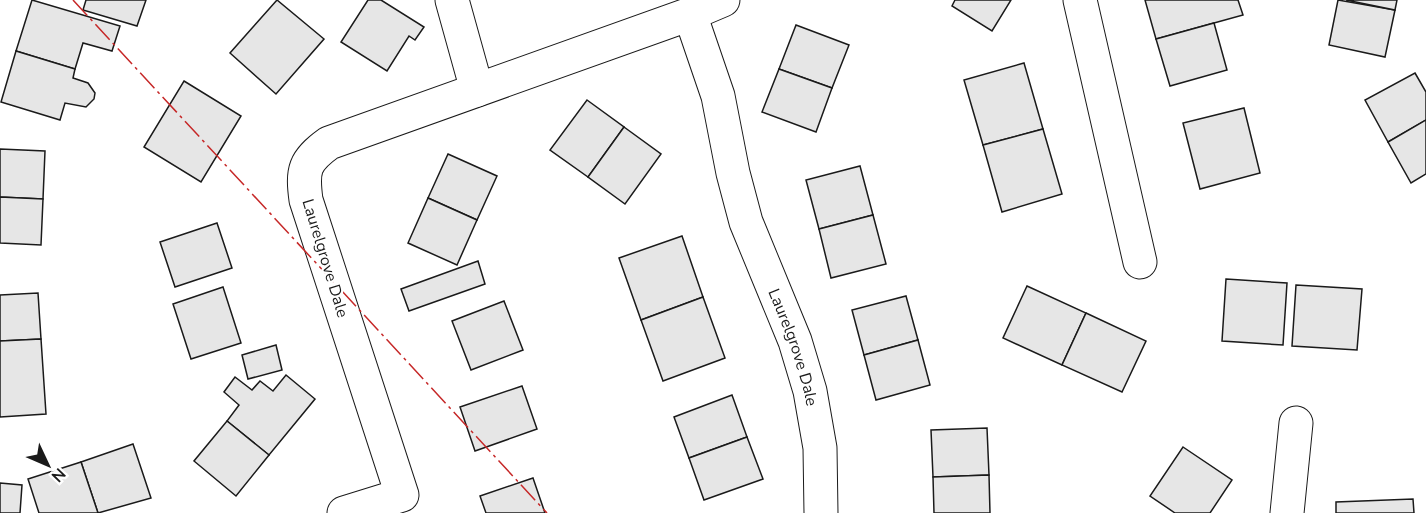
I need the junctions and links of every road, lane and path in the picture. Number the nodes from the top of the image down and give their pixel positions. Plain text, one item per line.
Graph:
1 (452, 0) edge
2 (723, 0) edge
3 (1080, 0) edge
4 (690, 14) junction
5 (477, 90) junction
6 (1140, 262) dead end
7 (1296, 423) dead end
8 (405, 504) edge
9 (344, 513) edge
10 (821, 513) edge
11 (1287, 513) edge

1 - 5 street
2 - 4 street, Laurelgrove Dale
3 - 6 street
4 - 5 street, Laurelgrove Dale
4 - 10 street, Laurelgrove Dale
5 - 8 street, Laurelgrove Dale
7 - 11 street
8 - 9 street, Laurelgrove Dale

